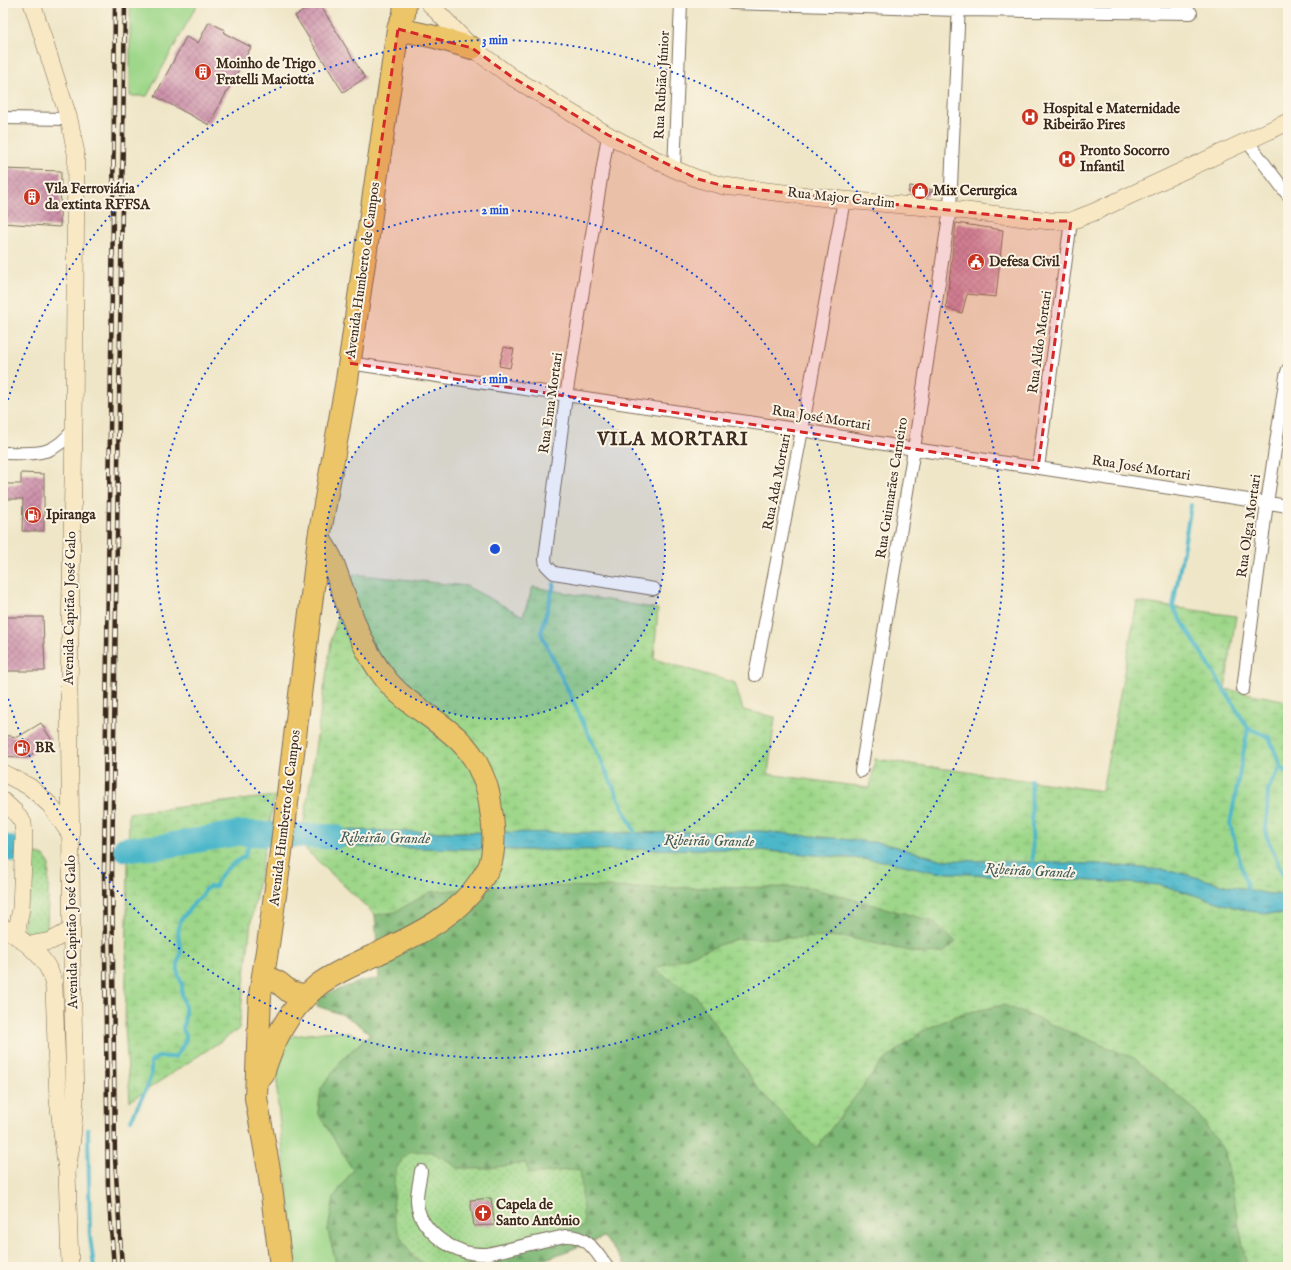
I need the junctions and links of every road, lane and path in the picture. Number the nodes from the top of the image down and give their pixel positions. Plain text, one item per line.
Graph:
1 (32, 3) edge
2 (405, 3) edge
3 (429, 3) edge
4 (681, 3) edge
5 (731, 3) edge
6 (958, 6) edge
7 (1191, 13) dead end
8 (398, 29) junction
9 (472, 48) junction
10 (3, 118) edge
11 (69, 119) junction
12 (1288, 122) edge
13 (608, 135) junction
14 (1247, 141) junction
15 (674, 169) junction
16 (1288, 195) edge
17 (844, 200) junction
18 (950, 209) junction
19 (1071, 221) junction
20 (349, 363) junction
21 (1288, 369) edge
22 (566, 396) junction
23 (74, 429) junction
24 (802, 430) junction
25 (914, 449) junction
26 (3, 453) edge
27 (1038, 468) junction
28 (1267, 503) junction
29 (1288, 506) edge
30 (319, 538) junction
31 (654, 589) dead end
32 (755, 675) dead end
33 (1243, 689) dead end
34 (861, 771) dead end
35 (3, 773) edge
36 (3, 801) edge
37 (70, 834) junction
38 (21, 908) junction
39 (3, 923) edge
40 (71, 930) junction
41 (13, 937) edge
42 (263, 975) junction
43 (306, 996) junction
44 (256, 1098) junction
45 (67, 1171) junction
46 (421, 1171) dead end
47 (70, 1267) edge
48 (281, 1267) edge
49 (607, 1267) edge

1 - 11 main road, Avenida Capitão José Galo
2 - 8 highway, Avenida Humberto de Campos
3 - 9 main road, Rua Major Cardim
4 - 15 street, Rua Rubião Júnior
5 - 6 street
6 - 7 street
6 - 18 street, Rua Guimarães Carneiro
8 - 9 highway
8 - 20 highway, Avenida Humberto de Campos
9 - 13 main road, Rua Major Cardim
10 - 11 street
11 - 23 main road, Avenida Capitão José Galo
12 - 14 main road, Rua Major Cardim
13 - 15 main road, Rua Major Cardim
13 - 22 street, Rua Ema Mortari
14 - 16 street
14 - 19 main road, Rua Major Cardim
15 - 17 main road, Rua Major Cardim
17 - 18 main road, Rua Major Cardim
17 - 24 street, Rua Ada Mortari
18 - 19 main road, Rua Major Cardim
18 - 25 street, Rua Guimarães Carneiro
19 - 27 street, Rua Aldo Mortari
20 - 22 street, Rua José Mortari
20 - 30 highway, Avenida Humberto de Campos
21 - 28 street, Rua Olga Mortari
22 - 24 street, Rua José Mortari
22 - 31 street, Rua Ema Mortari
23 - 26 street
23 - 37 main road, Avenida Capitão José Galo
24 - 25 street, Rua José Mortari
24 - 32 street, Rua Ada Mortari
25 - 27 street, Rua José Mortari
25 - 34 street, Rua Guimarães Carneiro
27 - 28 street, Rua José Mortari
28 - 29 street, Rua José Mortari
28 - 33 street, Rua Olga Mortari
30 - 42 highway, Avenida Humberto de Campos
30 - 43 highway, Avenida Humberto de Campos
35 - 37 main road
36 - 38 main road
37 - 40 main road, Avenida Capitão José Galo
38 - 39 main road
38 - 41 main road
40 - 41 main road
40 - 45 main road, Avenida Capitão José Galo
41 - 45 main road, Avenida Capitão José Galo
42 - 43 highway
42 - 44 highway, Avenida Humberto de Campos
43 - 44 highway, Avenida Humberto de Campos
44 - 48 highway, Avenida Humberto de Campos
45 - 47 main road, Avenida Capitão José Galo
46 - 49 street

